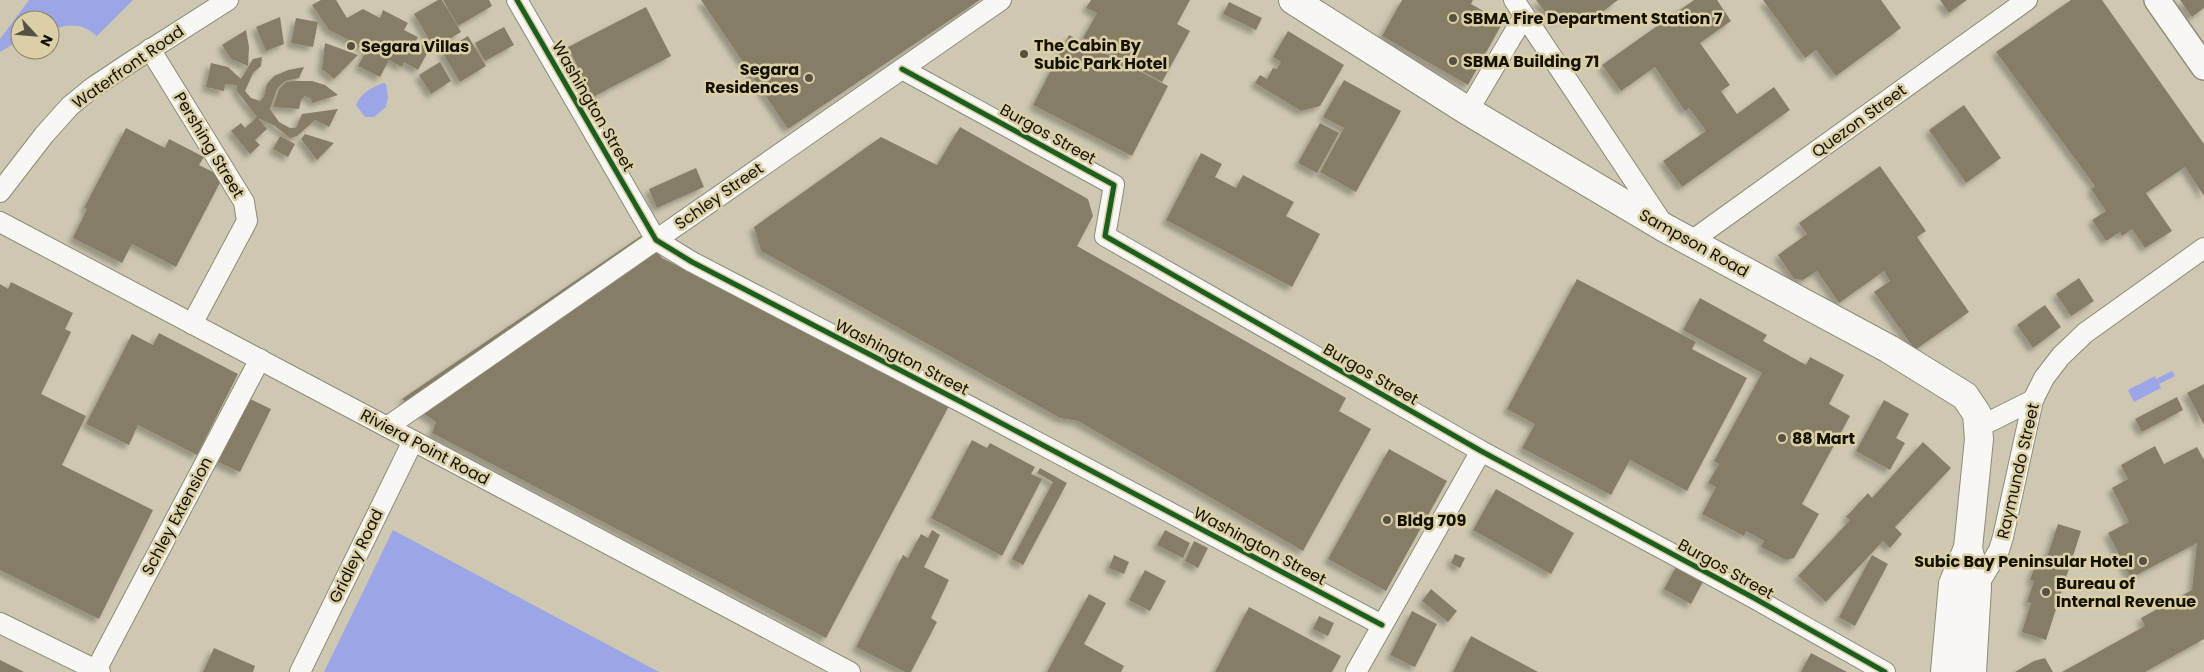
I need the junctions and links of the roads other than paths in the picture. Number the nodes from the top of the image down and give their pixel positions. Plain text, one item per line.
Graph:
1 (228, 0) edge
2 (1001, 0) edge
3 (1293, 0) edge
4 (2027, 0) edge
5 (2157, 0) edge
6 (523, 2) edge
7 (1519, 8) edge
8 (150, 50) junction
9 (2204, 67) edge
10 (902, 69) junction
11 (1468, 111) junction
12 (0, 192) edge
13 (0, 222) edge
14 (1665, 228) junction
15 (656, 240) junction
16 (1690, 242) junction
17 (2204, 248) edge
18 (192, 324) junction
19 (260, 359) junction
20 (2033, 400) junction
21 (387, 427) junction
22 (1979, 427) junction
23 (413, 441) junction
24 (1481, 451) junction
25 (1968, 548) junction
26 (1977, 587) junction
27 (0, 623) edge
28 (1382, 625) junction
29 (97, 671) edge
30 (300, 672) edge
31 (850, 672) edge
32 (1356, 672) edge
33 (1885, 672) edge
34 (1945, 672) edge
35 (1972, 672) edge

1 - 8 street, Waterfront Road
2 - 10 street, Schley Street
3 - 11 main road, Sampson Road
4 - 16 street, Quezon Street
5 - 9 street
6 - 15 street, Washington Street
7 - 11 street
7 - 14 street
8 - 12 street, Waterfront Road
8 - 18 street, Pershing Street
10 - 15 street, Schley Street
10 - 24 street, Burgos Street
11 - 14 main road, Sampson Road
13 - 18 street, Riviera Point Road
14 - 16 main road, Sampson Road
15 - 21 street, Schley Street
15 - 28 street, Washington Street
16 - 22 main road, Sampson Road
17 - 20 street, Raymundo Street
18 - 19 street, Riviera Point Road
19 - 21 street, Riviera Point Road
19 - 29 street, Schley Extension
20 - 22 street
20 - 26 street, Raymundo Street
21 - 23 street, Riviera Point Road
22 - 25 main road, Sampson Road
23 - 30 street, Gridley Road
23 - 31 street, Riviera Point Road
24 - 28 street
24 - 33 street, Burgos Street
25 - 26 main road, Sampson Road
25 - 34 main road, Sampson Road
26 - 35 main road, Sampson Road
27 - 29 street
28 - 32 street

